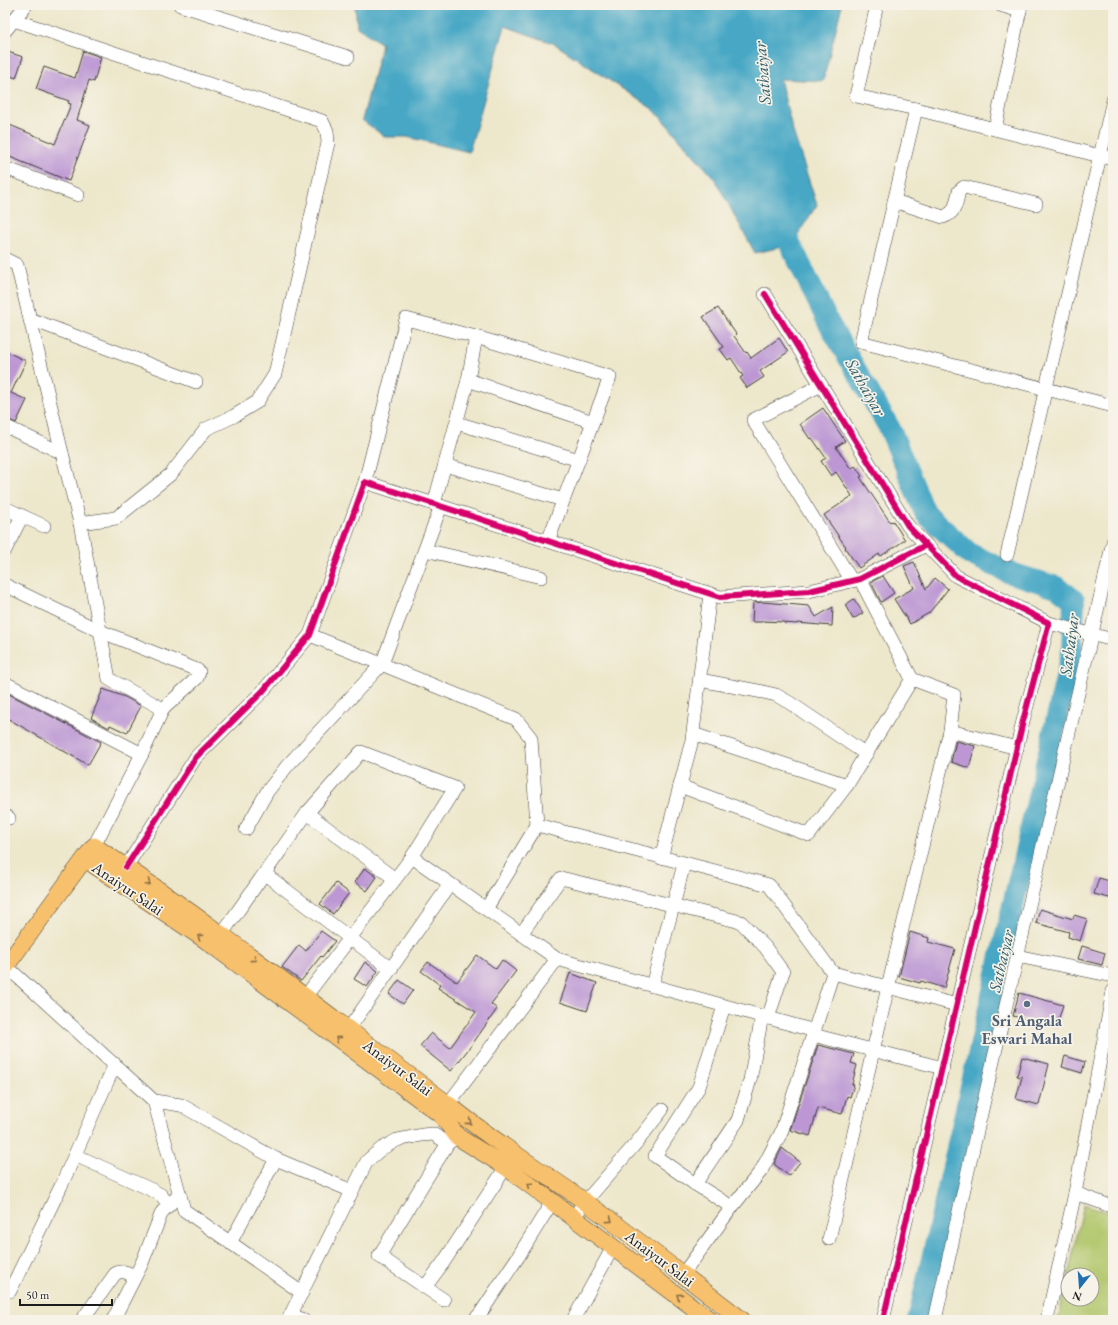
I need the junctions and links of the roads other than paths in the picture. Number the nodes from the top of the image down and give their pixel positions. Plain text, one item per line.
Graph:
1 (26, 5) edge
2 (180, 5) edge
3 (877, 5) edge
4 (1000, 5) edge
5 (1020, 8) edge
6 (14, 20) junction
7 (5, 31) edge
8 (348, 57) dead end
9 (1113, 100) edge
10 (916, 109) junction
11 (995, 130) junction
12 (1100, 156) junction
13 (1113, 159) edge
14 (5, 168) edge
15 (78, 195) dead end
16 (894, 202) junction
17 (1036, 204) dead end
18 (5, 259) edge
19 (765, 294) dead end
20 (30, 319) junction
21 (476, 337) junction
22 (468, 380) junction
23 (196, 382) dead end
24 (821, 385) junction
25 (1045, 388) junction
26 (1113, 406) edge
27 (593, 422) junction
28 (456, 423) junction
29 (5, 426) edge
30 (62, 453) junction
31 (579, 460) junction
32 (445, 465) junction
33 (365, 482) junction
34 (564, 500) junction
35 (438, 505) junction
36 (5, 508) edge
37 (22, 516) junction
38 (80, 523) junction
39 (44, 526) dead end
40 (548, 541) junction
41 (926, 545) junction
42 (1112, 549) edge
43 (5, 550) edge
44 (425, 550) junction
45 (1007, 555) dead end
46 (541, 577) dead end
47 (856, 580) junction
48 (5, 585) edge
49 (710, 594) junction
50 (1053, 624) junction
51 (100, 631) junction
52 (1086, 633) junction
53 (310, 635) junction
54 (1113, 640) edge
55 (382, 664) junction
56 (912, 679) junction
57 (700, 680) junction
58 (5, 683) edge
59 (163, 709) junction
60 (950, 731) junction
61 (693, 734) junction
62 (1017, 748) junction
63 (142, 754) junction
64 (866, 754) junction
65 (847, 784) junction
66 (680, 786) junction
67 (307, 813) junction
68 (537, 825) junction
69 (246, 829) dead end
70 (89, 852) junction
71 (412, 857) junction
72 (661, 858) junction
73 (684, 864) junction
74 (126, 868) junction
75 (265, 874) junction
76 (395, 879) junction
77 (450, 884) junction
78 (674, 906) junction
79 (486, 909) junction
80 (521, 934) junction
81 (221, 935) junction
82 (350, 938) junction
83 (1017, 956) junction
84 (557, 959) junction
85 (6, 966) edge
86 (391, 969) junction
87 (833, 973) junction
88 (1113, 976) edge
89 (652, 986) junction
90 (888, 987) junction
91 (1113, 990) edge
92 (305, 996) junction
93 (957, 1005) junction
94 (724, 1006) junction
95 (765, 1017) junction
96 (348, 1030) junction
97 (814, 1033) junction
98 (873, 1050) junction
99 (115, 1064) junction
100 (943, 1068) junction
101 (154, 1101) junction
102 (445, 1110) junction
103 (662, 1110) dead end
104 (453, 1140) junction
105 (637, 1142) junction
106 (75, 1155) junction
107 (655, 1156) junction
108 (276, 1159) junction
109 (506, 1167) junction
110 (695, 1184) junction
111 (352, 1191) junction
112 (1075, 1193) junction
113 (180, 1194) junction
114 (552, 1202) junction
115 (585, 1202) junction
116 (169, 1205) junction
117 (732, 1207) junction
118 (1113, 1207) edge
119 (573, 1218) junction
120 (829, 1239) dead end
121 (230, 1243) junction
122 (613, 1247) junction
123 (683, 1274) junction
124 (136, 1276) junction
125 (425, 1287) junction
126 (10, 1292) dead end
127 (302, 1293) junction
128 (444, 1300) dead end
129 (294, 1318) edge
130 (82, 1320) edge
131 (113, 1320) edge
132 (474, 1320) edge
133 (573, 1320) edge
134 (710, 1320) edge
135 (742, 1320) edge
136 (883, 1320) edge
137 (935, 1320) edge
138 (1047, 1320) edge

1 - 6 street
2 - 8 street
3 - 10 street
4 - 5 street
5 - 11 street
6 - 7 street
6 - 38 street
9 - 12 street
10 - 11 street
10 - 16 street
11 - 12 street
12 - 13 street
12 - 25 street
14 - 15 street
16 - 17 street
16 - 25 street
18 - 20 street
19 - 24 street
20 - 23 street
20 - 30 street
21 - 22 street
21 - 27 street
21 - 33 street
22 - 27 street
22 - 28 street
24 - 41 street
24 - 47 street
25 - 26 street
25 - 45 street
27 - 31 street
28 - 31 street
28 - 32 street
29 - 30 street
30 - 38 street
31 - 34 street
32 - 34 street
32 - 35 street
33 - 35 street
33 - 53 street
34 - 40 street
35 - 40 street
35 - 44 street
36 - 37 street
37 - 39 street
37 - 43 street
38 - 51 street
40 - 49 street
41 - 47 street
41 - 50 street
42 - 52 street
44 - 46 street
44 - 55 street
47 - 49 street
47 - 56 street
48 - 51 street
49 - 57 street
50 - 52 street
50 - 62 street
51 - 59 street
51 - 59 street
52 - 54 street
52 - 83 street
53 - 55 street
53 - 74 street
55 - 68 street
55 - 69 street
56 - 60 street
56 - 64 street
57 - 61 street
57 - 64 street
58 - 63 street
59 - 63 street
60 - 62 street
60 - 90 street
61 - 65 street
61 - 66 street
62 - 93 street
63 - 70 street
64 - 65 street
65 - 66 street
66 - 72 street
67 - 71 street
67 - 75 street
67 - 76 street
68 - 72 street
68 - 79 street
70 - 74 main road, Anaiyur Salai
70 - 85 main road
102 -> 70 main road, Anaiyur Salai
71 - 76 street
71 - 77 street
72 - 73 street
73 - 78 street
73 - 87 street
74 -> 81 main road, Anaiyur Salai
75 - 81 street
75 - 82 street
76 - 82 street
77 - 79 street
77 - 86 street
78 - 80 street
78 - 89 street
78 - 95 street
79 - 80 street
80 - 84 street
81 -> 92 main road, Anaiyur Salai
82 - 86 street
82 - 92 street
83 - 88 street
83 - 137 street
84 - 89 street
84 - 102 street
85 - 99 street
86 - 96 street
87 - 90 street
87 - 97 street
89 - 94 street
90 - 93 street
90 - 98 street
91 - 112 street
92 - 96 main road, Anaiyur Salai
93 - 100 street
94 - 95 street
94 - 107 street
95 - 97 street
95 - 110 street
96 - 102 main road, Anaiyur Salai
97 - 98 street
97 - 117 street
98 - 100 street
98 - 120 street
99 - 101 street
99 - 106 street
100 - 136 street
101 - 108 street
101 - 113 street
102 - 104 main road, Anaiyur Salai
102 -> 115 main road, Anaiyur Salai
103 - 105 street
104 - 109 main road, Anaiyur Salai
104 - 111 street
104 - 125 street
105 - 107 street
105 - 115 street
106 - 116 street
106 - 126 street
107 - 110 street
108 - 111 street
108 - 121 street
114 -> 109 main road, Anaiyur Salai
109 - 125 street
110 - 117 street
111 - 127 street
112 - 118 street
112 - 138 street
113 - 116 street
113 - 121 street
114 - 119 main road, Anaiyur Salai
114 - 132 street
115 - 119 street
115 -> 123 main road, Anaiyur Salai
116 - 124 street
117 - 123 street
119 - 122 main road, Anaiyur Salai
121 - 127 street
122 - 133 street
134 -> 122 main road, Anaiyur Salai
123 - 135 main road, Anaiyur Salai
124 - 130 street
124 - 131 street
125 - 128 street
127 - 129 street

